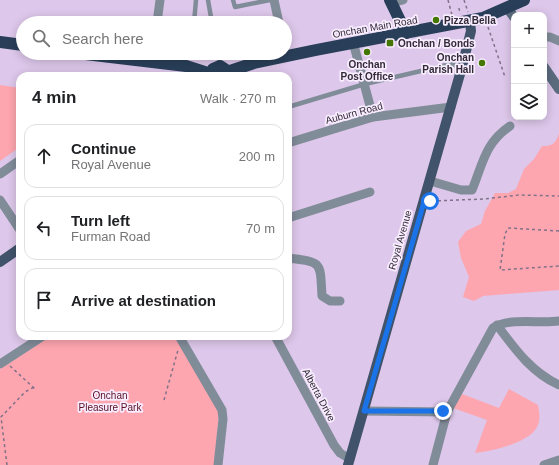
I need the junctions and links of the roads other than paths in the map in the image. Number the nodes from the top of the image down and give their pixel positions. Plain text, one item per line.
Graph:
1 (160, 0) edge
2 (196, 0) edge
3 (208, 0) edge
4 (233, 0) edge
5 (270, 0) edge
6 (274, 0) edge
7 (394, 1) edge
8 (515, 6) edge
9 (158, 16) edge
10 (195, 16) edge
11 (211, 16) edge
12 (277, 16) edge
13 (469, 17) junction
14 (406, 33) junction
15 (547, 38) edge
16 (559, 41) edge
17 (0, 42) edge
18 (353, 42) junction
19 (16, 44) edge
20 (292, 53) edge
21 (160, 60) edge
22 (245, 60) edge
23 (462, 67) junction
24 (223, 68) edge
25 (547, 71) edge
26 (365, 84) junction
27 (559, 89) edge
28 (292, 106) edge
29 (450, 106) junction
30 (373, 117) junction
31 (510, 126) dead end
32 (292, 142) edge
33 (16, 163) edge
34 (0, 174) edge
35 (430, 181) junction
36 (370, 192) dead end
37 (0, 200) edge
38 (292, 217) edge
39 (16, 224) edge
40 (16, 251) edge
41 (292, 258) edge
42 (0, 262) edge
43 (340, 301) dead end
44 (559, 321) edge
45 (497, 325) junction
46 (37, 340) edge
47 (182, 340) edge
48 (277, 340) edge
49 (2, 363) edge
50 (559, 385) edge
51 (364, 411) junction
52 (447, 412) junction
53 (559, 460) edge
54 (349, 462) edge
55 (218, 465) edge
56 (433, 465) edge
57 (544, 465) edge

1 - 9 street
2 - 10 lane
3 - 11 lane
4 - 5 lane
6 - 12 street
7 - 14 highway
8 - 13 highway, Onchan Main Road
13 - 14 highway, Onchan Main Road
13 - 23 main road, Royal Avenue
14 - 18 highway, Onchan Main Road
15 - 16 street
17 - 19 highway
18 - 20 highway, Onchan Main Road
18 - 26 street
21 - 24 highway
22 - 24 highway, Onchan Main Road
23 - 26 lane
23 - 29 main road, Royal Avenue
25 - 27 main road
26 - 28 lane
26 - 30 street
29 - 30 street, Auburn Road
29 - 35 main road, Royal Avenue
30 - 32 street, Auburn Road
31 - 35 street
33 - 34 street
35 - 51 main road, Royal Avenue
36 - 38 street
37 - 39 street
40 - 42 main road
41 - 43 street
44 - 45 street
45 - 50 street
45 - 52 street
46 - 49 street
47 - 55 street
48 - 54 street, Alberta Drive
51 - 52 street
51 - 54 main road, Royal Avenue
52 - 56 street
53 - 57 street

